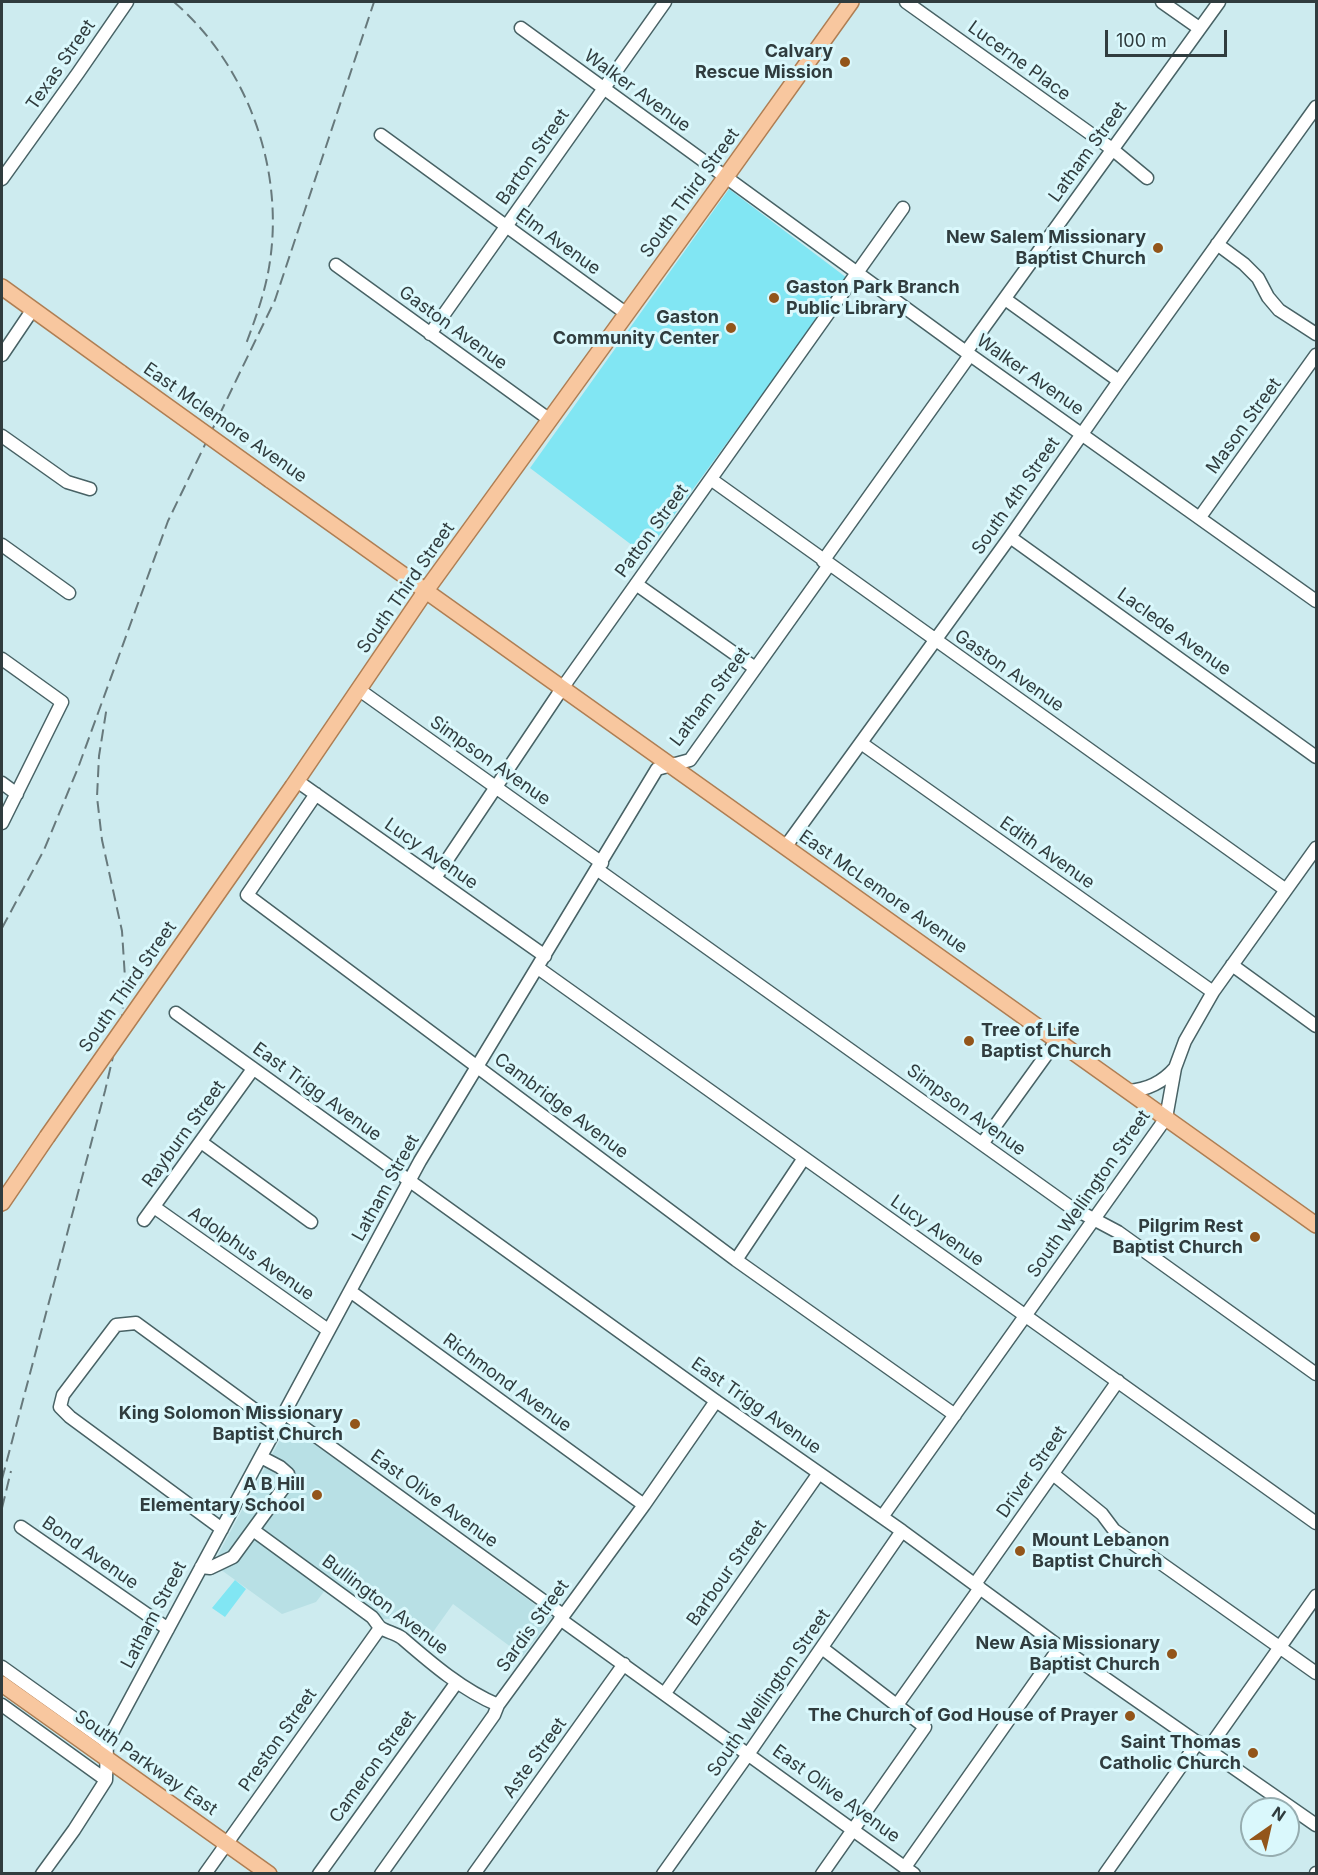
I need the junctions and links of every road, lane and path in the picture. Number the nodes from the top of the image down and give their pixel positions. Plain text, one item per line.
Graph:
1 (127, 2) edge
2 (665, 2) edge
3 (851, 2) edge
4 (906, 2) edge
5 (1162, 2) edge
6 (1219, 2) edge
7 (521, 28) dead end
8 (1199, 28) junction
9 (603, 89) junction
10 (1317, 107) edge
11 (381, 135) dead end
12 (1112, 149) junction
13 (2, 178) edge
14 (725, 178) junction
15 (1147, 178) dead end
16 (903, 208) dead end
17 (505, 227) junction
18 (1217, 244) junction
19 (336, 265) dead end
20 (857, 273) junction
21 (2, 287) edge
22 (1005, 299) junction
23 (33, 309) junction
24 (627, 314) junction
25 (430, 333) junction
26 (1317, 334) edge
27 (968, 354) junction
28 (2, 355) edge
29 (1317, 355) edge
30 (1119, 381) junction
31 (550, 420) junction
32 (1081, 434) junction
33 (2, 436) edge
34 (712, 480) junction
35 (90, 489) dead end
36 (1200, 518) junction
37 (1010, 537) junction
38 (2, 545) edge
39 (826, 563) junction
40 (636, 584) junction
41 (427, 590) junction
42 (69, 593) dead end
43 (1316, 601) edge
44 (935, 640) junction
45 (2, 659) edge
46 (756, 668) junction
47 (563, 687) junction
48 (358, 689) junction
49 (861, 742) junction
50 (1317, 757) edge
51 (671, 765) junction
52 (2, 783) edge
53 (295, 784) junction
54 (496, 788) junction
55 (17, 794) junction
56 (316, 794) junction
57 (2, 823) edge
58 (786, 846) junction
59 (1317, 848) edge
60 (600, 866) junction
61 (435, 879) junction
62 (1286, 890) junction
63 (545, 956) junction
64 (1232, 965) junction
65 (537, 968) junction
66 (1213, 992) junction
67 (177, 1013) dead end
68 (1317, 1026) edge
69 (1057, 1040) junction
70 (478, 1066) junction
71 (253, 1068) junction
72 (1175, 1068) junction
73 (1128, 1091) junction
74 (1166, 1118) junction
75 (201, 1142) junction
76 (982, 1143) junction
77 (804, 1158) junction
78 (410, 1180) junction
79 (2, 1203) edge
80 (154, 1207) junction
81 (1094, 1219) junction
82 (144, 1221) dead end
83 (311, 1222) dead end
84 (1317, 1225) edge
85 (736, 1260) junction
86 (350, 1291) junction
87 (1026, 1316) junction
88 (328, 1330) junction
89 (1317, 1374) edge
90 (1118, 1382) junction
91 (716, 1401) junction
92 (284, 1413) junction
93 (955, 1415) junction
94 (277, 1426) junction
95 (261, 1457) junction
96 (819, 1473) junction
97 (1053, 1474) junction
98 (644, 1505) junction
99 (882, 1517) junction
100 (1317, 1523) edge
101 (21, 1527) dead end
102 (222, 1529) junction
103 (253, 1530) junction
104 (902, 1531) junction
105 (201, 1567) junction
106 (977, 1586) junction
107 (1317, 1596) edge
108 (562, 1617) junction
109 (381, 1628) junction
110 (168, 1629) junction
111 (1060, 1647) junction
112 (822, 1648) junction
113 (1281, 1648) junction
114 (624, 1664) junction
115 (2, 1667) edge
116 (1317, 1673) edge
117 (458, 1682) junction
118 (2, 1684) edge
119 (665, 1693) junction
120 (498, 1705) junction
121 (897, 1705) junction
122 (2, 1706) edge
123 (107, 1742) junction
124 (1203, 1745) junction
125 (749, 1753) junction
126 (107, 1758) junction
127 (106, 1780) junction
128 (1317, 1825) edge
129 (853, 1829) junction
130 (227, 1844) junction
131 (910, 1870) edge
132 (42, 1874) edge
133 (205, 1874) edge
134 (269, 1874) edge
135 (319, 1874) edge
136 (381, 1874) edge
137 (474, 1874) edge
138 (663, 1874) edge
139 (822, 1874) edge
140 (1105, 1874) edge

1 - 13 street, Texas Street
2 - 9 street, Barton Street
3 - 14 main road, South Third Street
4 - 12 street, Lucerne Place
5 - 8 street
6 - 8 street, Latham Street
7 - 9 street, Walker Avenue
8 - 12 street, Latham Street
9 - 14 street, Walker Avenue
9 - 17 street, Barton Street
10 - 18 street, South 4th Street
11 - 17 street, Elm Avenue
12 - 15 street, Lucerne Place
12 - 22 street, Latham Street
14 - 20 street, Walker Avenue
14 - 24 main road, South Third Street
16 - 20 street, Patton Street
17 - 24 street, Elm Avenue
17 - 25 street, Barton Street
18 - 26 street
18 - 30 street, South 4th Street
19 - 25 street, Gaston Avenue
20 - 27 street, Walker Avenue
20 - 34 street, Patton Street
21 - 23 main road, East Mclemore Avenue
22 - 27 street, Latham Street
22 - 30 street
23 - 28 street
23 - 41 main road, East Mclemore Avenue, bridge
24 - 31 main road, South Third Street
25 - 31 street, Gaston Avenue
27 - 32 street, Walker Avenue
27 - 39 street, Latham Street
29 - 36 street, Mason Street
30 - 32 street, South 4th Street
31 - 41 main road, South Third Street
32 - 36 street, Walker Avenue
32 - 37 street, South 4th Street
33 - 35 street
34 - 39 street, Gaston Avenue
34 - 40 street, Patton Street
36 - 43 street, Walker Avenue
37 - 44 street, South 4th Street
37 - 50 street, Laclede Avenue
38 - 42 street
39 - 44 street, Gaston Avenue
39 - 46 street, Latham Street
40 - 46 street
40 - 47 street, Patton Street
41 - 47 main road, East McLemore Avenue
41 - 48 main road, South Third Street
44 - 49 street, South 4th Street
44 - 62 street, Gaston Avenue
45 - 55 street
46 - 51 street, Latham Street
47 - 51 main road, East McLemore Avenue
47 - 54 street, Patton Street
48 - 53 main road, South Third Street
48 - 54 street, Simpson Avenue
49 - 58 street, South 4th Street
49 - 66 street, Edith Avenue
51 - 58 main road, East McLemore Avenue
51 - 60 street, Latham Street
52 - 55 street
53 - 56 street, Lucy Avenue
53 - 79 main road, South Third Street, bridge
54 - 60 street, Simpson Avenue
54 - 61 street, Patton Street
55 - 57 street
56 - 61 street, Lucy Avenue
56 - 70 street, Cambridge Avenue
58 - 69 main road, East McLemore Avenue
59 - 62 street, South Wellington Street
60 - 63 street, Latham Street
60 - 76 street, Simpson Avenue
61 - 63 street, Lucy Avenue
62 - 64 street, South Wellington Street
63 - 65 street, Latham Street
64 - 66 street, South Wellington Street
64 - 68 street
65 - 70 street, Latham Street
65 - 77 street, Lucy Avenue
66 - 72 street, South Wellington Street
67 - 71 street, East Trigg Avenue
69 - 73 main road, East McLemore Avenue
69 - 76 street
70 - 78 street, Latham Street
70 - 85 street, Cambridge Avenue
71 - 75 street, Rayburn Street
71 - 78 street, East Trigg Avenue
72 - 73 street
72 - 74 street, South Wellington Street
73 - 74 main road, East McLemore Avenue
74 - 81 street, South Wellington Street
74 - 84 main road, East McLemore Avenue
75 - 80 street, Rayburn Street
75 - 83 street
76 - 81 street, Simpson Avenue
77 - 85 street
77 - 87 street, Lucy Avenue
78 - 86 street, Latham Street
78 - 91 street, East Trigg Avenue
80 - 82 street, Rayburn Street
80 - 88 street, Adolphus Avenue
81 - 87 street, South Wellington Street
81 - 89 street, Simpson Avenue
85 - 93 street, Cambridge Avenue
86 - 88 street, Latham Street
86 - 98 street, Richmond Avenue
87 - 90 street, Lucy Avenue
87 - 93 street, South Wellington Street
88 - 92 street, Latham Street
90 - 97 street, Driver Street
90 - 100 street, Lucy Avenue
91 - 96 street, East Trigg Avenue
91 - 98 street, Sardis Street
92 - 94 street, Latham Street
92 - 108 street, East Olive Avenue
93 - 99 street, South Wellington Street
94 - 95 street, Latham Street
94 - 102 street
95 - 102 street, Latham Street
95 - 103 street
96 - 99 street, East Trigg Avenue
96 - 119 street, Barbour Street
97 - 106 street, Driver Street
97 - 113 street
98 - 108 street, Sardis Street
99 - 104 street, East Trigg Avenue
101 - 110 street, Bond Avenue
102 - 105 street, Latham Street
103 - 105 street
103 - 109 street, Bullington Avenue
104 - 106 street, East Trigg Avenue
104 - 112 street, South Wellington Street
105 - 110 street, Latham Street
106 - 111 street, East Trigg Avenue
106 - 121 street, Driver Street
107 - 113 street
108 - 114 street, East Olive Avenue
108 - 120 street, Sardis Street
109 - 117 street, Bullington Avenue
109 - 130 street, Preston Street
110 - 123 street, Latham Street
111 - 124 street, East Trigg Avenue
111 - 131 street
112 - 121 street
112 - 125 street, South Wellington Street
113 - 116 street
113 - 124 street
114 - 119 street, East Olive Avenue
114 - 137 street, Aste Street
115 - 123 street
117 - 120 street, Bullington Avenue
117 - 135 street, Cameron Street
118 - 126 main road, South Parkway East
119 - 125 street, East Olive Avenue
120 - 136 street, Sardis Street
121 - 129 street
122 - 127 street
123 - 126 street, Latham Street
124 - 128 street, East Trigg Avenue
124 - 140 street
125 - 129 street, East Olive Avenue
125 - 138 street, South Wellington Street
126 - 127 street, Latham Street
126 - 130 main road, South Parkway East
127 - 132 street
129 - 131 street, East Olive Avenue
129 - 139 street
130 - 133 street, Preston Street
130 - 134 main road, South Parkway East

